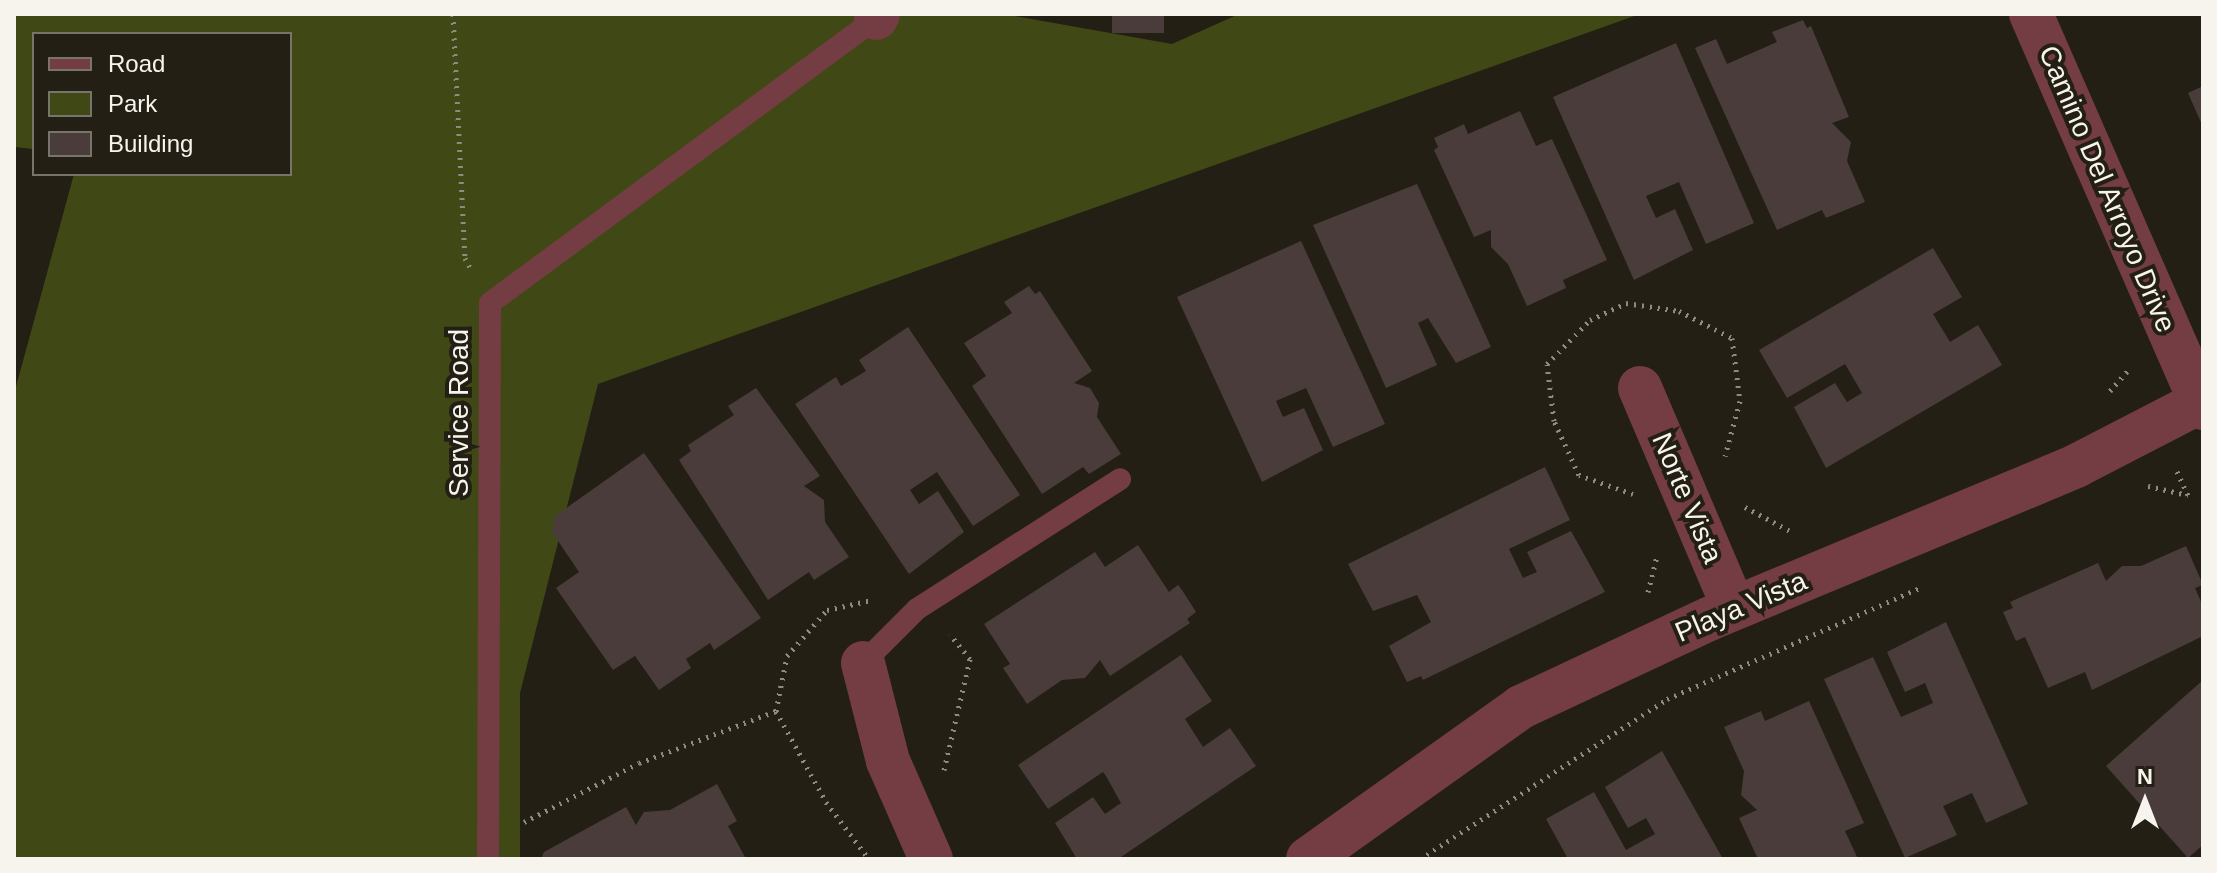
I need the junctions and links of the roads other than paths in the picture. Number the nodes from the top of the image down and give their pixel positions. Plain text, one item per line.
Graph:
1 (2031, 14) edge
2 (877, 16) edge
3 (1640, 388) dead end
4 (2201, 405) edge
5 (1120, 479) dead end
6 (1734, 608) junction
7 (863, 663) joint
8 (488, 850) edge
9 (931, 859) edge
10 (1308, 859) edge

1 - 4 street, Camino Del Arroyo Drive
2 - 8 lane, Service Road
3 - 6 street, Norte Vista
4 - 6 street, Playa Vista
5 - 7 lane
6 - 10 street, Playa Vista
7 - 9 street

